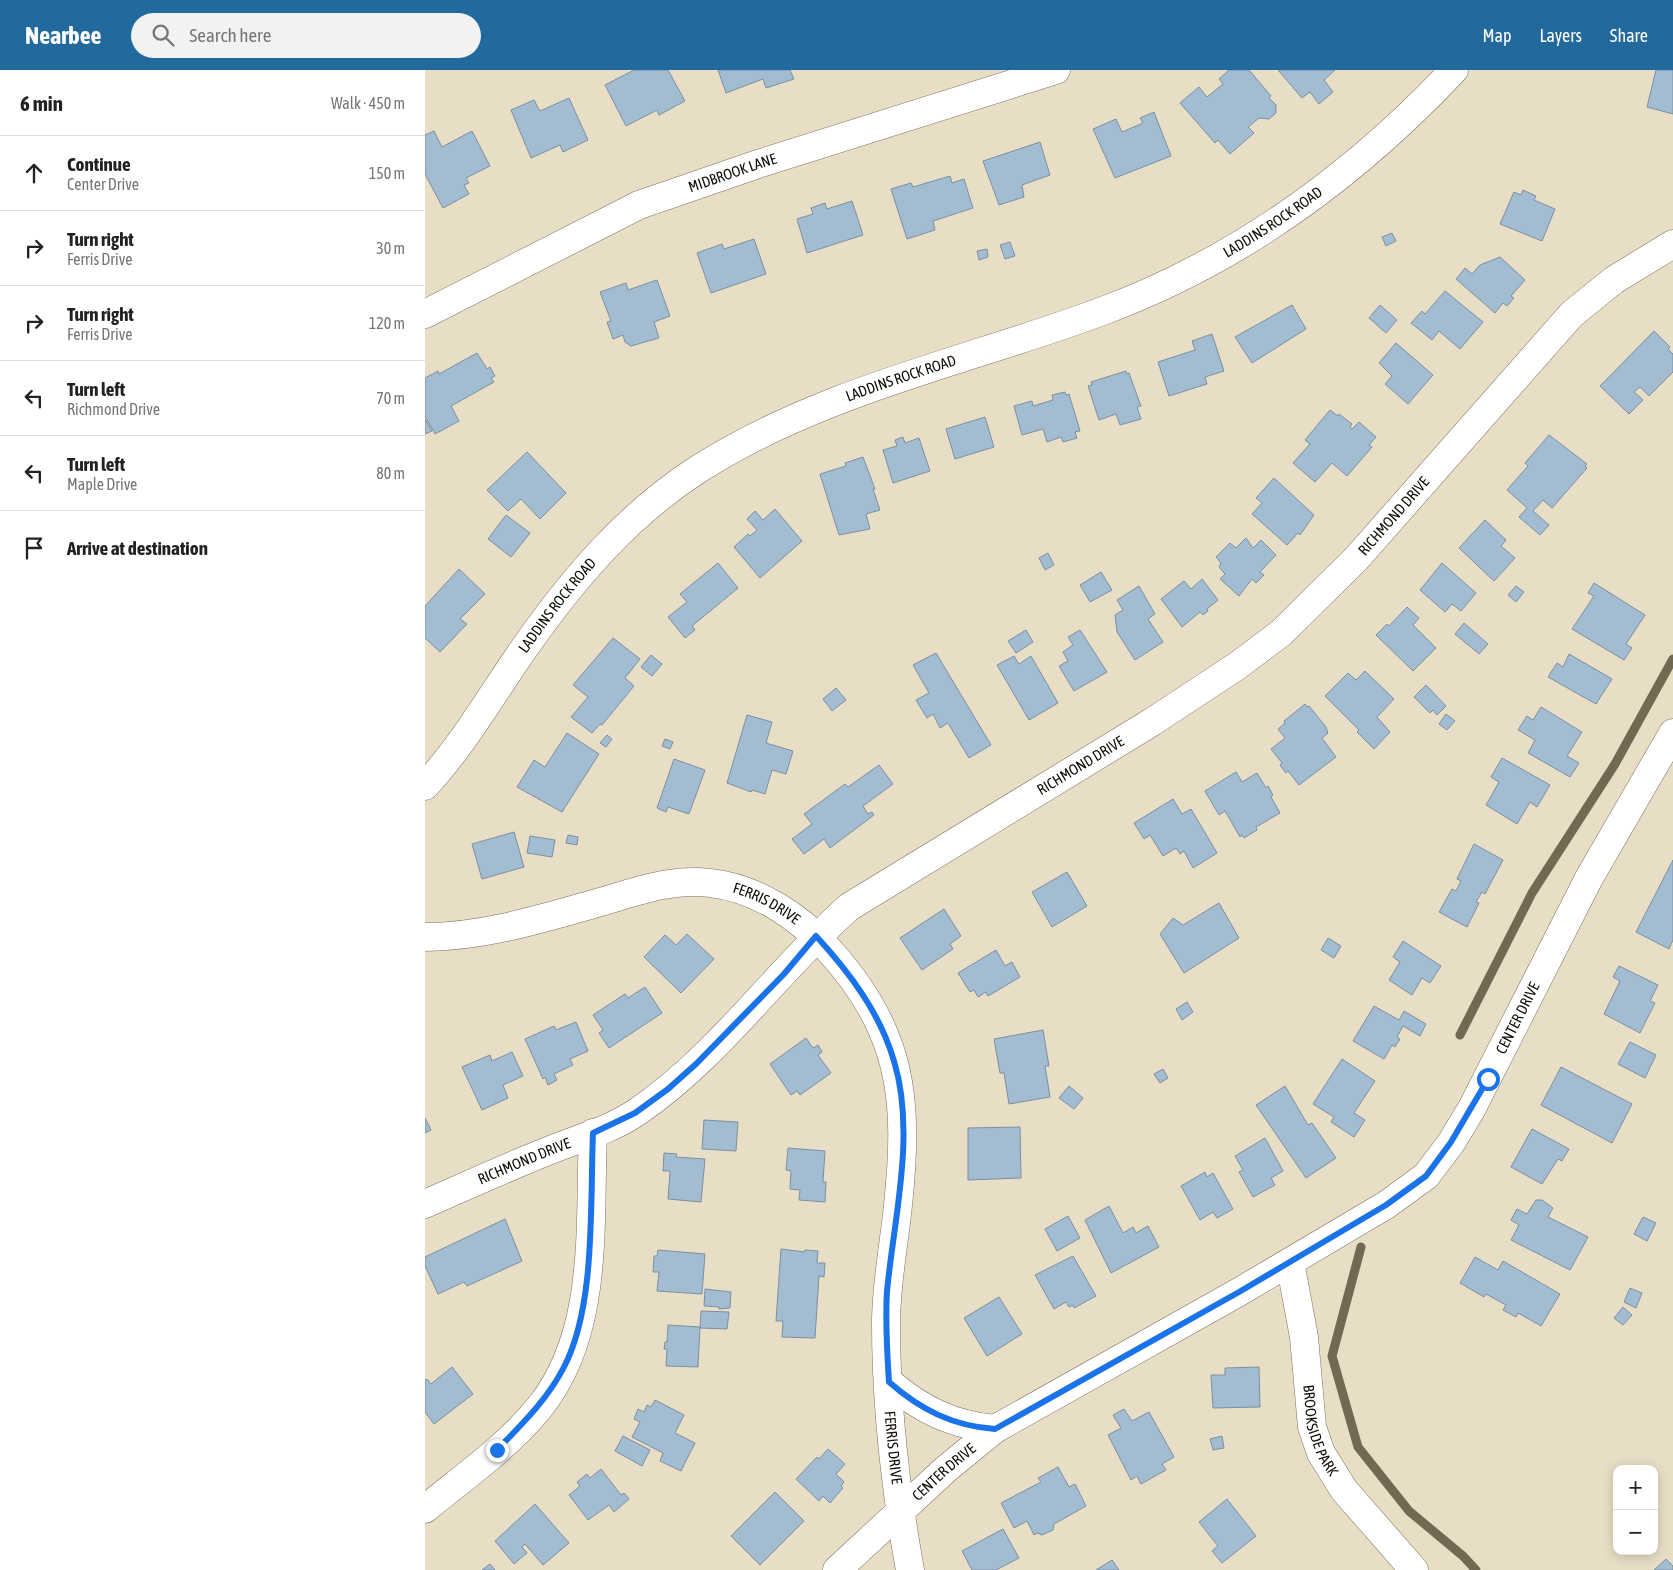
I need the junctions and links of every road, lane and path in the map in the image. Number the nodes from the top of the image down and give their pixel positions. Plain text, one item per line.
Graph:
1 (1056, 70) edge
2 (1454, 70) edge
3 (1673, 244) edge
4 (425, 314) edge
5 (1673, 733) edge
6 (425, 786) edge
7 (816, 936) junction
8 (425, 937) edge
9 (593, 1133) junction
10 (425, 1204) edge
11 (1289, 1262) junction
12 (889, 1382) junction
13 (995, 1429) junction
14 (425, 1509) edge
15 (899, 1511) junction
16 (837, 1570) edge
17 (910, 1570) edge
18 (1414, 1570) edge

1 - 4 street, MIDBROOK LANE
2 - 6 street, LADDINS ROCK ROAD
3 - 7 street, RICHMOND DRIVE
5 - 11 street, CENTER DRIVE
7 - 8 street, FERRIS DRIVE
7 - 9 street, RICHMOND DRIVE
7 - 12 street, FERRIS DRIVE
9 - 10 street, RICHMOND DRIVE
9 - 14 street
11 - 13 street, CENTER DRIVE
11 - 18 street, BROOKSIDE PARK
12 - 13 street, FERRIS DRIVE
12 - 15 street, FERRIS DRIVE
13 - 15 street, CENTER DRIVE
15 - 16 street, CENTER DRIVE
15 - 17 street, FERRIS DRIVE

